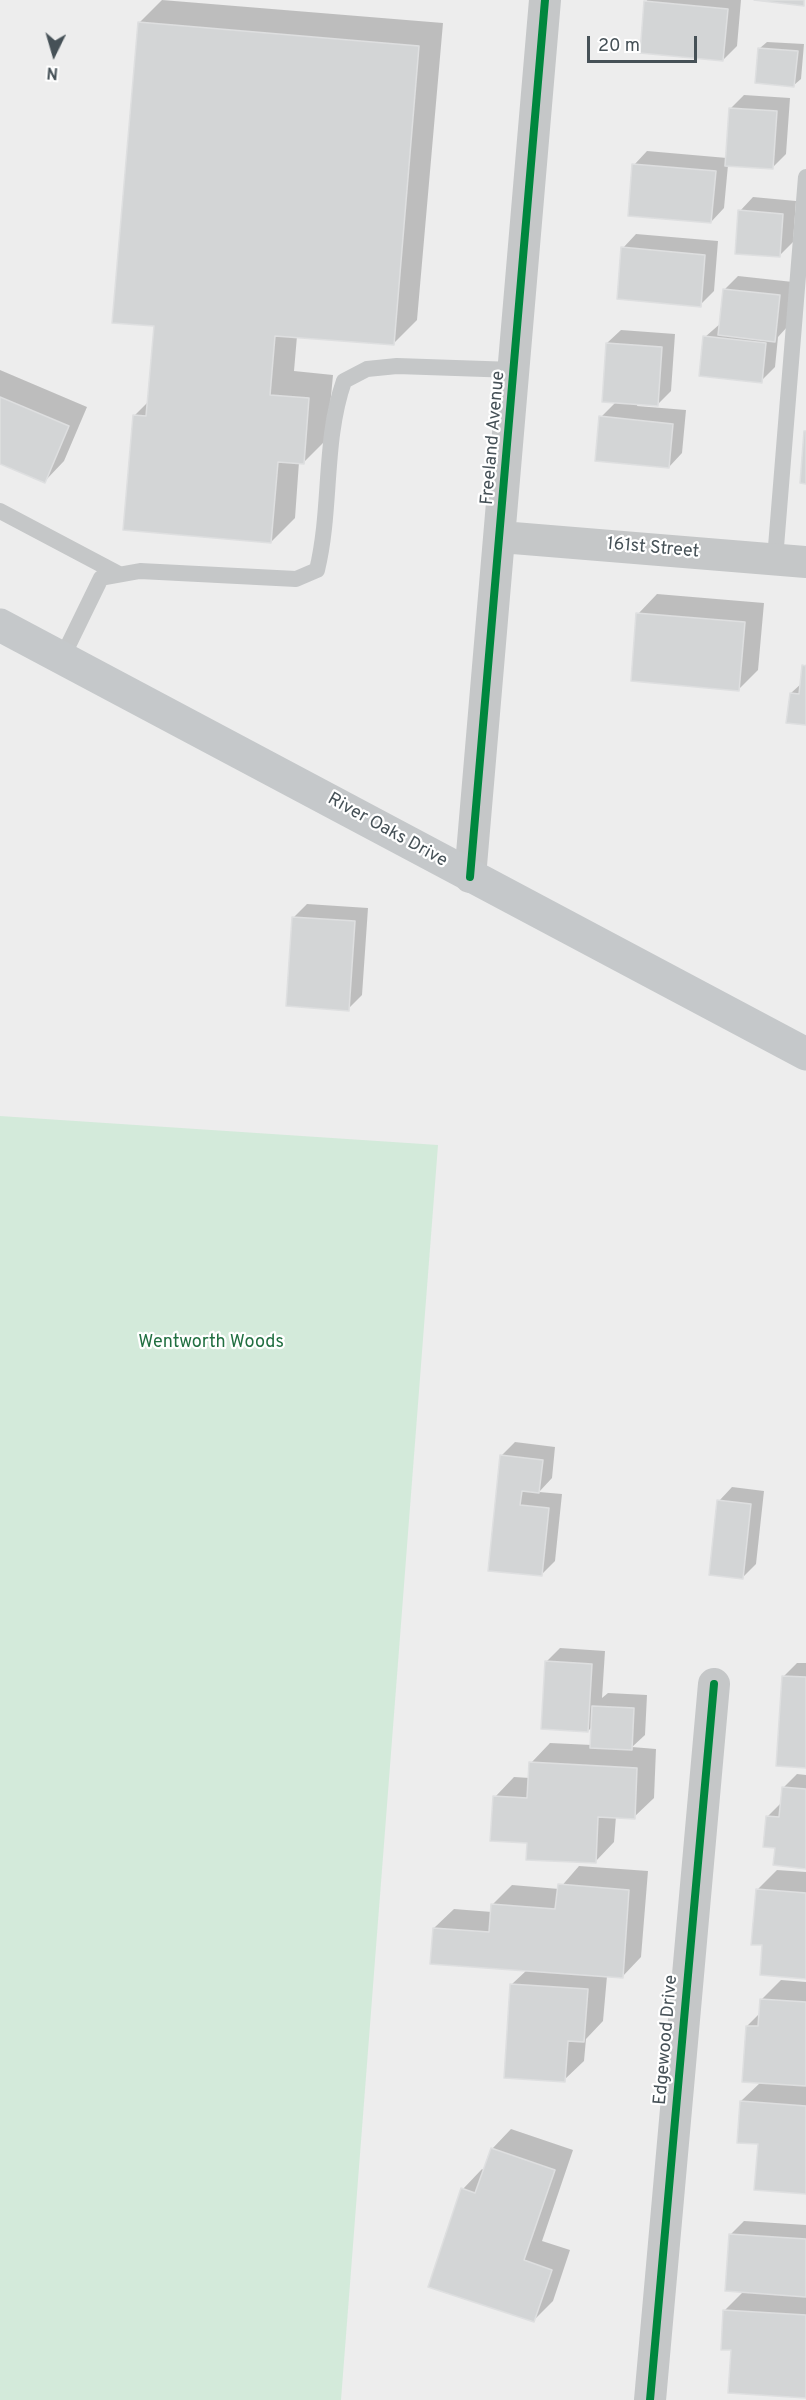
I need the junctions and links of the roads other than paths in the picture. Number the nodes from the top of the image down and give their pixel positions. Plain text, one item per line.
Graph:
1 (545, 0) edge
2 (806, 177) edge
3 (514, 370) junction
4 (0, 511) edge
5 (501, 537) junction
6 (775, 559) junction
7 (806, 562) edge
8 (119, 574) junction
9 (0, 625) edge
10 (63, 658) junction
11 (470, 878) junction
12 (806, 1054) edge
13 (714, 1684) dead end
14 (650, 2400) edge

1 - 3 street, Freeland Avenue
2 - 6 lane
3 - 5 street, Freeland Avenue
3 - 8 lane
4 - 8 lane
5 - 6 street, 161st Street
5 - 11 street, Freeland Avenue
6 - 7 street, 161st Street
8 - 10 lane
9 - 10 main road, River Oaks Drive
10 - 11 main road, River Oaks Drive
11 - 12 main road, River Oaks Drive
13 - 14 street, Edgewood Drive

